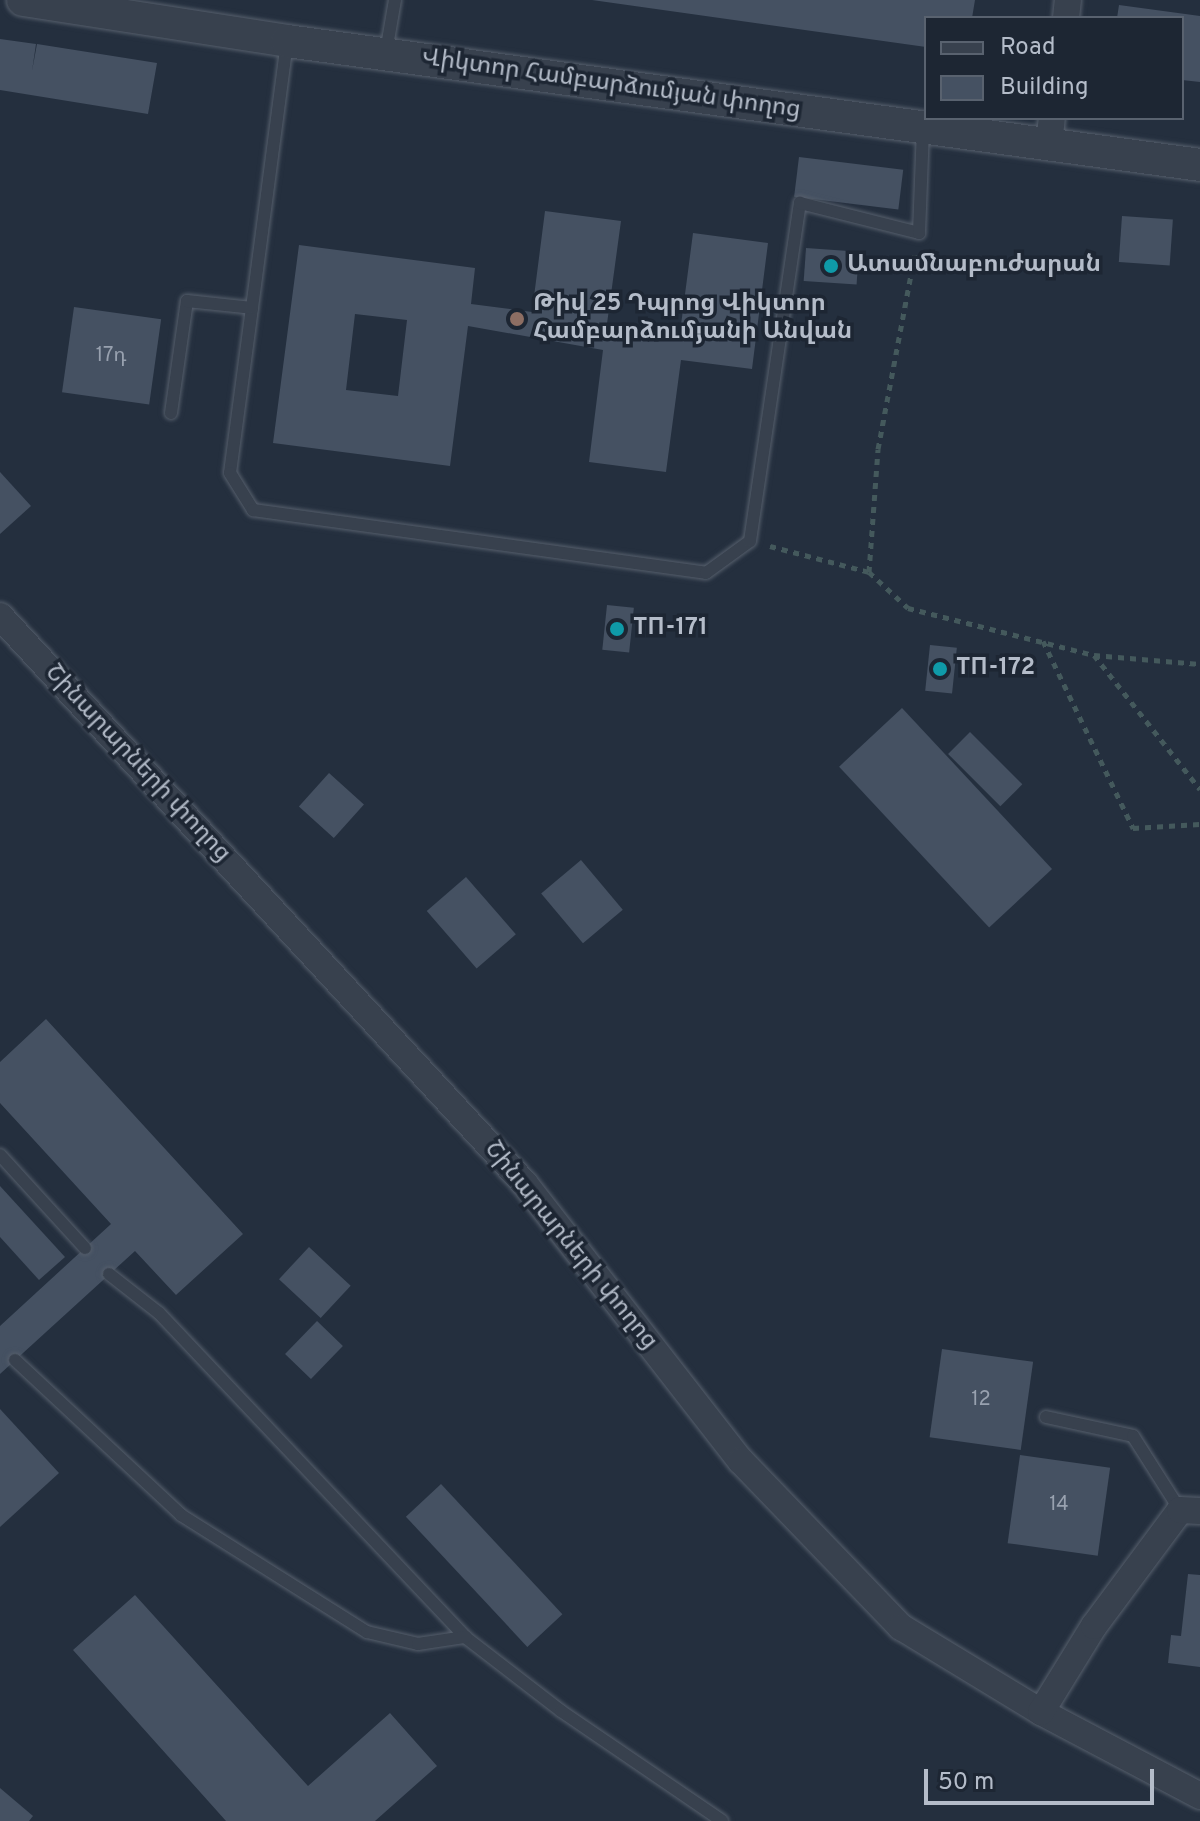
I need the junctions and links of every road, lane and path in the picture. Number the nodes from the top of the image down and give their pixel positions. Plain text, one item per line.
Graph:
1 (23, 0) edge
2 (395, 0) edge
3 (287, 41) junction
4 (385, 55) junction
5 (923, 127) junction
6 (1051, 131) edge
7 (1200, 165) edge
8 (919, 233) junction
9 (252, 308) junction
10 (171, 413) dead end
11 (750, 541) junction
12 (869, 572) junction
13 (0, 616) edge
14 (1043, 640) junction
15 (1094, 655) junction
16 (1200, 664) edge
17 (1200, 789) edge
18 (1200, 824) edge
19 (0, 1155) edge
20 (85, 1248) dead end
21 (109, 1274) dead end
22 (15, 1360) dead end
23 (1046, 1417) dead end
24 (1190, 1511) edge
25 (465, 1637) junction
26 (1041, 1712) junction
27 (1200, 1796) edge
28 (722, 1821) edge

1 - 3 street, Վիկտոր Համբարձումյան փողոց
2 - 4 lane
3 - 4 street, Վիկտոր Համբարձումյան փողոց
3 - 9 lane
4 - 5 street, Վիկտոր Համբարձումյան փողոց
5 - 6 street, Վիկտոր Համբարձումյան փողոց
5 - 8 lane
6 - 7 street, Վիկտոր Համբարձումյան փողոց
8 - 11 lane
8 - 12 path
9 - 10 lane
9 - 11 lane
11 - 12 path
12 - 14 path
13 - 26 street, Շինարարների փողոց
14 - 15 path
14 - 18 path
15 - 16 path
15 - 17 path
19 - 20 lane
21 - 25 lane
22 - 25 lane
23 - 24 lane
24 - 26 street
25 - 28 lane
26 - 27 street, Շինարարների փողոց

